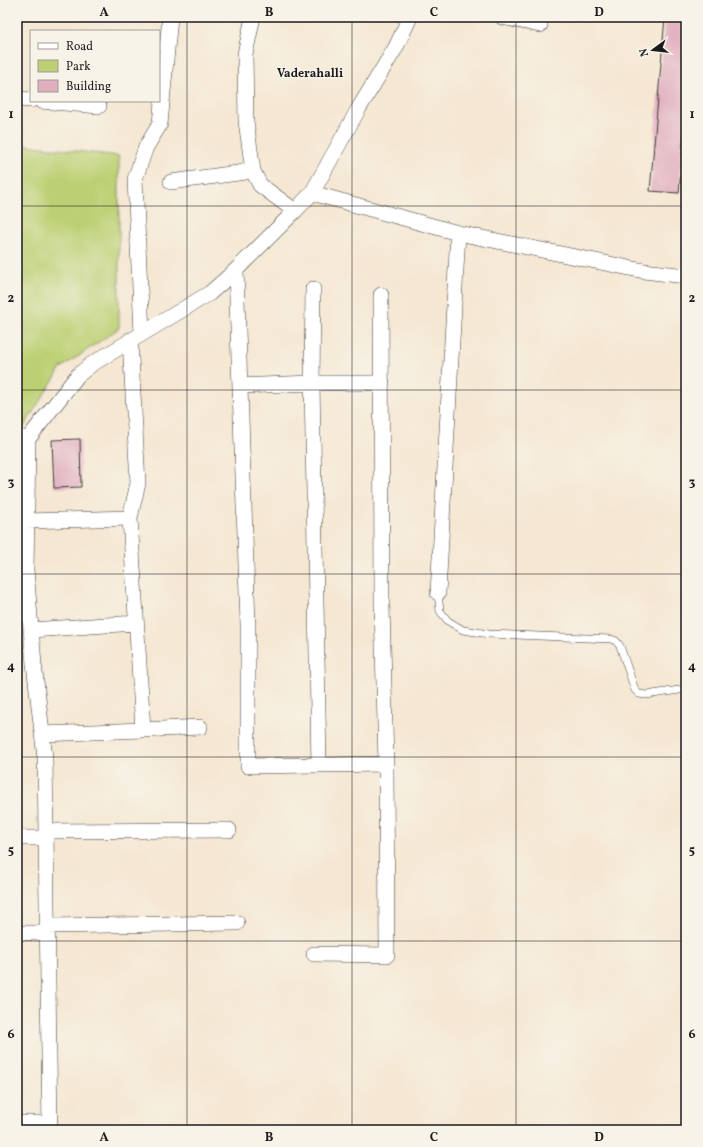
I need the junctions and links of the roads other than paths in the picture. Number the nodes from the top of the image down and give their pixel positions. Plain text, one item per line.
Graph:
1 (170, 17) edge
2 (253, 17) edge
3 (410, 17) edge
4 (502, 17) edge
5 (540, 25) dead end
6 (17, 99) edge
7 (30, 100) edge
8 (53, 102) edge
9 (99, 106) dead end
10 (253, 171) junction
11 (171, 182) dead end
12 (312, 193) junction
13 (295, 211) junction
14 (458, 233) junction
15 (236, 270) junction
16 (686, 276) edge
17 (313, 289) dead end
18 (381, 295) dead end
19 (136, 337) junction
20 (312, 383) junction
21 (382, 383) junction
22 (240, 386) junction
23 (23, 438) edge
24 (130, 518) junction
25 (27, 521) junction
26 (438, 593) joint
27 (136, 623) junction
28 (31, 630) junction
29 (686, 689) edge
30 (200, 727) dead end
31 (144, 730) junction
32 (42, 734) junction
33 (386, 764) junction
34 (319, 765) junction
35 (229, 830) dead end
36 (46, 834) junction
37 (17, 838) edge
38 (237, 923) dead end
39 (47, 929) junction
40 (17, 933) edge
41 (314, 954) dead end
42 (17, 1123) edge
43 (50, 1127) edge

1 - 19 street
2 - 10 street
3 - 12 street
4 - 5 street
6 - 7 street
8 - 9 street
10 - 11 street
10 - 13 street
12 - 13 street
12 - 14 street
13 - 15 street
14 - 16 street
14 - 26 street
15 - 19 street
15 - 22 street
17 - 20 street
18 - 21 street
19 - 23 street
19 - 24 street
20 - 21 street
20 - 22 street
20 - 34 street
21 - 33 street
22 - 34 street
23 - 25 street
24 - 25 street
24 - 27 street
25 - 28 street
26 - 29 lane
27 - 28 street
27 - 31 street
28 - 32 street
30 - 31 street
31 - 32 street
32 - 36 street
33 - 34 street
33 - 41 street
35 - 36 street
36 - 37 street
36 - 39 street
38 - 39 street
39 - 40 street
39 - 43 street
42 - 43 street

